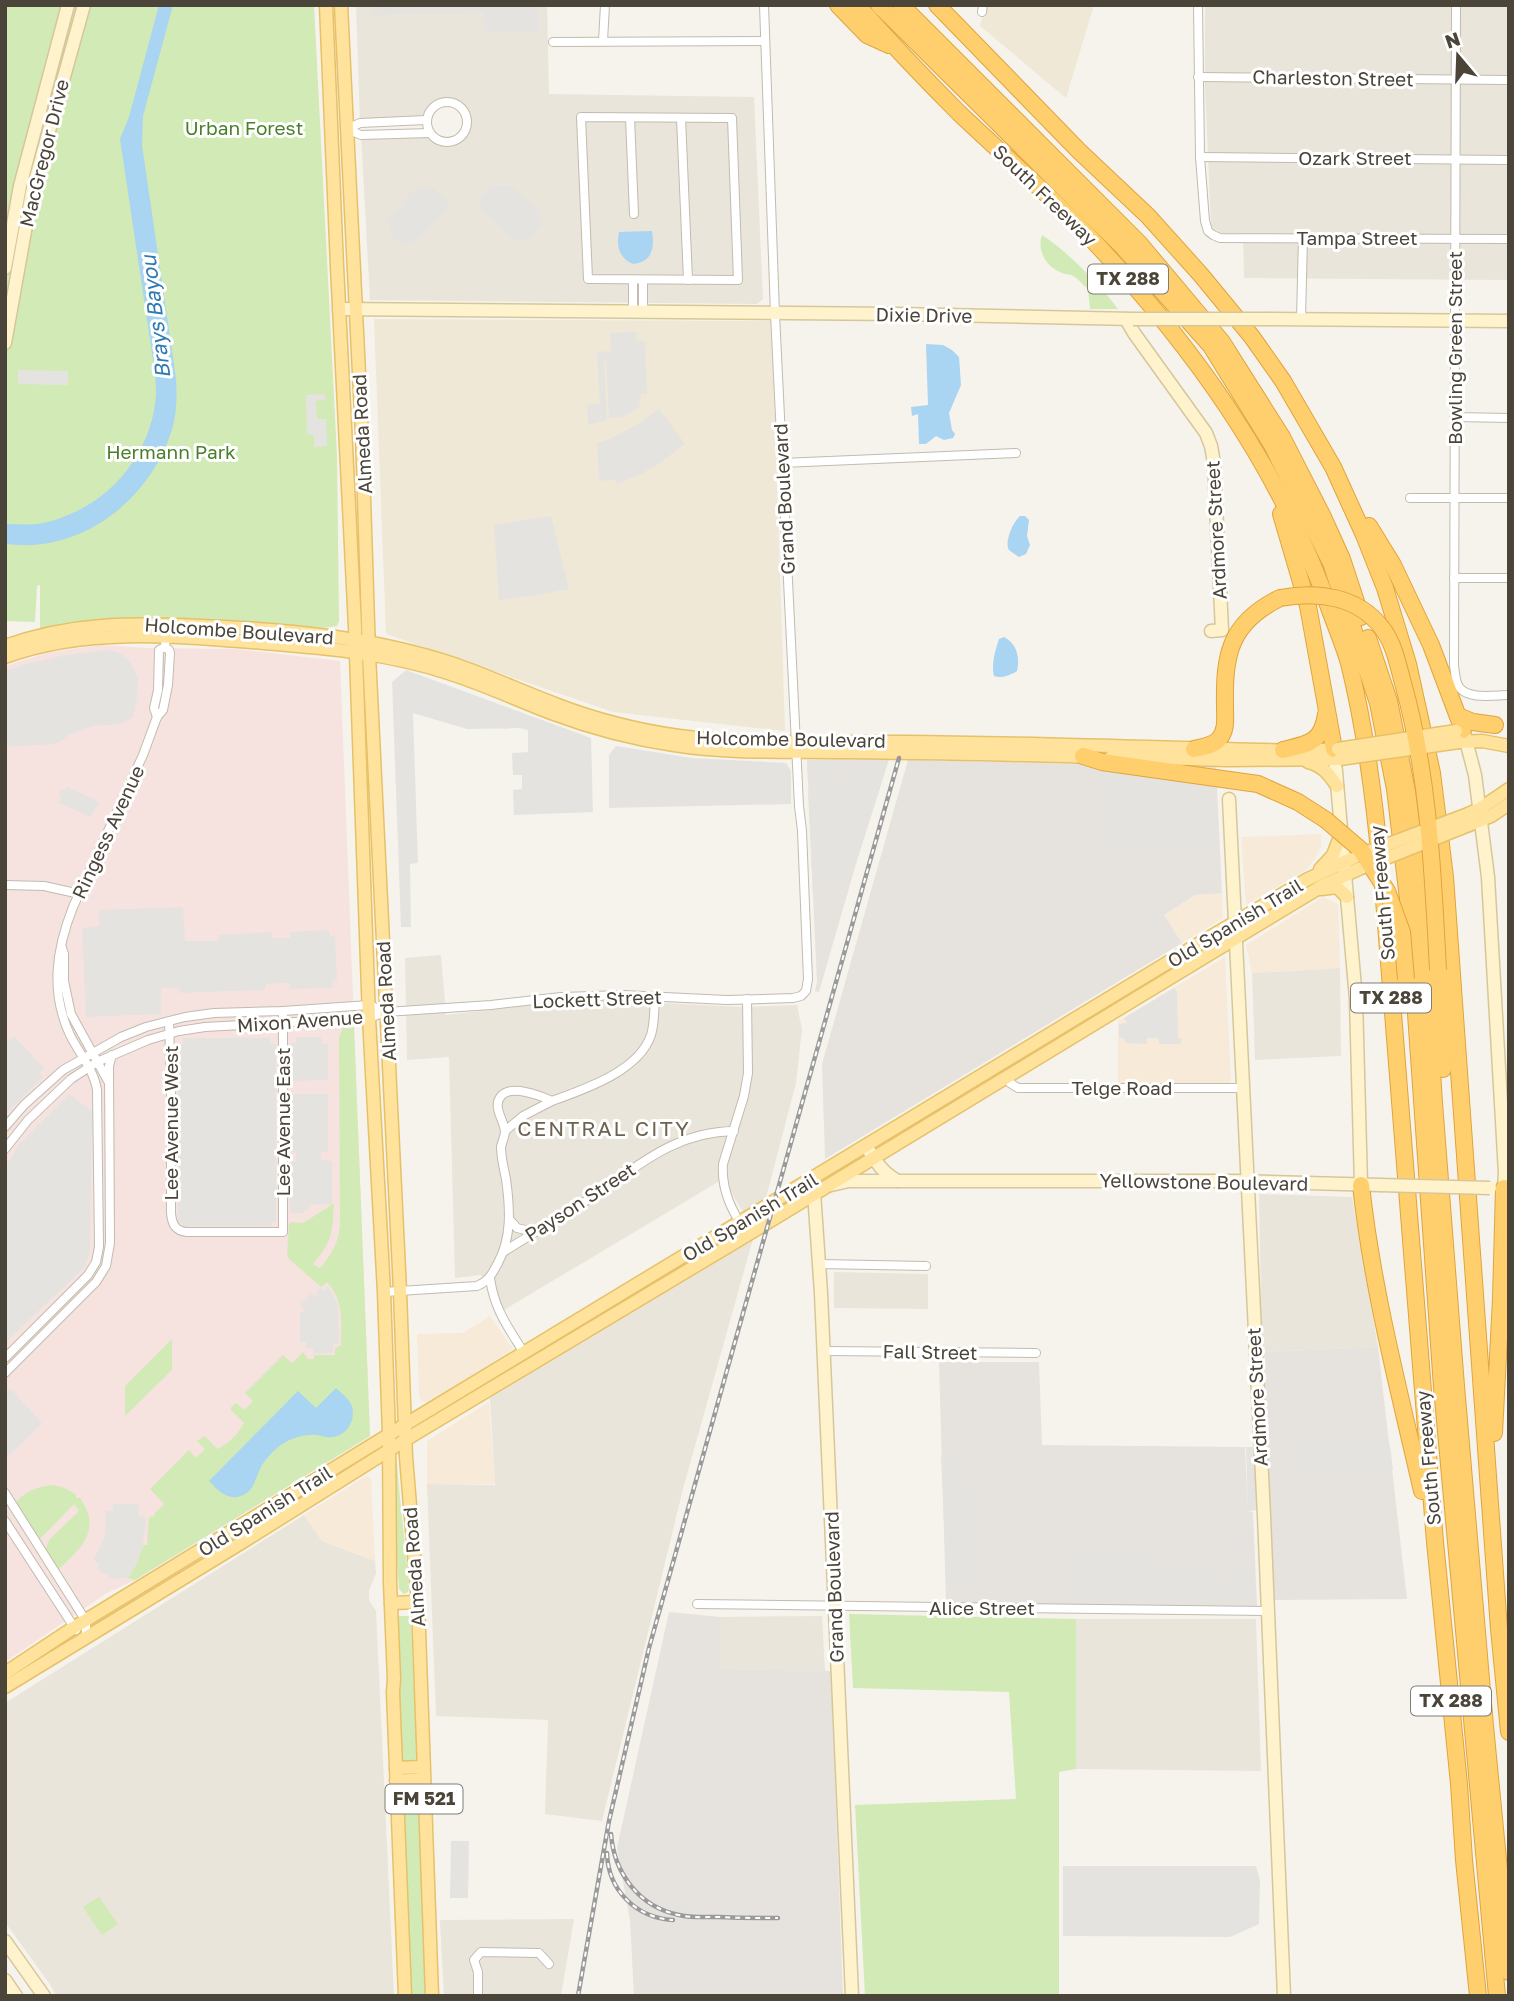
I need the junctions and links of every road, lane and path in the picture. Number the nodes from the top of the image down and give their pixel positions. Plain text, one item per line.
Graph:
1 (68, 5) edge
2 (84, 5) edge
3 (326, 5) edge
4 (341, 5) edge
5 (605, 5) edge
6 (764, 5) edge
7 (838, 5) edge
8 (857, 5) edge
9 (878, 5) edge
10 (901, 5) edge
11 (937, 5) edge
12 (950, 5) edge
13 (1198, 5) edge
14 (1456, 5) edge
15 (603, 41) junction
16 (765, 41) junction
17 (553, 42) dead end
18 (895, 47) junction
19 (1198, 77) junction
20 (1457, 80) junction
21 (1509, 80) edge
22 (1033, 102) junction
23 (630, 118) junction
24 (681, 118) junction
25 (426, 120) junction
26 (347, 129) junction
27 (331, 130) junction
28 (429, 133) junction
29 (1200, 158) junction
30 (1457, 159) junction
31 (1509, 160) edge
32 (634, 214) dead end
33 (1303, 237) junction
34 (1455, 239) junction
35 (1509, 239) edge
36 (5, 268) edge
37 (633, 280) junction
38 (643, 280) junction
39 (688, 280) junction
40 (339, 309) junction
41 (356, 309) junction
42 (638, 312) junction
43 (775, 314) junction
44 (1130, 319) junction
45 (1301, 319) junction
46 (1455, 320) junction
47 (1509, 321) edge
48 (5, 343) edge
49 (1454, 418) junction
50 (1509, 418) edge
51 (346, 435) junction
52 (362, 435) junction
53 (1016, 453) dead end
54 (782, 463) junction
55 (1334, 467) junction
56 (1267, 471) junction
57 (1410, 498) dead end
58 (1455, 498) junction
59 (1509, 498) edge
60 (1454, 578) junction
61 (1509, 578) edge
62 (1212, 631) dead end
63 (166, 636) junction
64 (355, 639) junction
65 (29, 643) junction
66 (5, 646) edge
67 (369, 648) junction
68 (355, 653) junction
69 (5, 657) edge
70 (1509, 695) edge
71 (1327, 708) junction
72 (1502, 724) edge
73 (1460, 732) junction
74 (796, 746) junction
75 (1509, 746) edge
76 (1194, 749) junction
77 (1283, 750) junction
78 (1337, 754) junction
79 (1083, 757) junction
80 (1298, 760) junction
81 (1337, 786) junction
82 (1509, 789) edge
83 (1229, 799) dead end
84 (1509, 804) edge
85 (1482, 814) junction
86 (1341, 834) junction
87 (1343, 861) junction
88 (1359, 862) junction
89 (1345, 875) junction
90 (1308, 879) junction
91 (5, 885) edge
92 (1314, 891) junction
93 (80, 894) junction
94 (1347, 897) junction
95 (1235, 923) junction
96 (1236, 939) junction
97 (62, 948) junction
98 (1147, 984) junction
99 (806, 991) joint
100 (654, 996) junction
101 (747, 999) junction
102 (283, 1011) junction
103 (369, 1012) junction
104 (386, 1012) junction
105 (169, 1021) junction
106 (283, 1023) junction
107 (170, 1033) junction
108 (1055, 1040) junction
109 (92, 1053) junction
110 (112, 1055) junction
111 (83, 1058) junction
112 (97, 1062) junction
113 (88, 1068) junction
114 (1006, 1077) junction
115 (989, 1079) junction
116 (109, 1084) junction
117 (1243, 1088) junction
118 (552, 1101) junction
119 (911, 1119) junction
120 (5, 1128) edge
121 (505, 1131) junction
122 (734, 1131) junction
123 (918, 1131) junction
124 (14, 1136) junction
125 (866, 1146) junction
126 (5, 1149) edge
127 (874, 1158) junction
128 (99, 1177) junction
129 (109, 1177) junction
130 (813, 1178) junction
131 (899, 1181) junction
132 (1247, 1181) junction
133 (830, 1185) junction
134 (1361, 1185) junction
135 (1501, 1188) edge
136 (815, 1194) junction
137 (509, 1219) junction
138 (740, 1223) junction
139 (173, 1225) joint
140 (534, 1233) junction
141 (747, 1235) junction
142 (505, 1251) junction
143 (819, 1265) junction
144 (926, 1266) dead end
145 (490, 1278) junction
146 (648, 1279) junction
147 (473, 1287) junction
148 (656, 1290) junction
149 (400, 1291) junction
150 (384, 1292) junction
151 (496, 1307) junction
152 (568, 1335) junction
153 (824, 1351) junction
154 (1036, 1353) dead end
155 (5, 1358) edge
156 (528, 1359) junction
157 (5, 1373) edge
158 (489, 1374) junction
159 (496, 1386) junction
160 (1449, 1387) junction
161 (405, 1425) junction
162 (389, 1434) junction
163 (405, 1440) junction
164 (388, 1451) junction
165 (5, 1493) edge
166 (273, 1506) junction
167 (282, 1517) junction
168 (5, 1521) edge
169 (1493, 1537) junction
170 (1435, 1542) junction
171 (180, 1563) junction
172 (188, 1575) junction
173 (418, 1602) junction
174 (391, 1603) junction
175 (697, 1604) dead end
176 (835, 1605) junction
177 (1267, 1611) junction
178 (86, 1621) junction
179 (73, 1629) junction
180 (86, 1637) junction
181 (5, 1673) edge
182 (5, 1687) edge
183 (1509, 1732) edge
184 (423, 1773) junction
185 (396, 1775) junction
186 (1464, 1860) junction
187 (8, 1950) edge
188 (550, 1964) dead end
189 (1509, 1972) edge
190 (5, 1980) edge
191 (16, 1996) edge
192 (44, 1996) edge
193 (405, 1996) edge
194 (432, 1996) edge
195 (478, 1996) edge
196 (852, 1996) edge
197 (1284, 1996) edge
198 (1468, 1996) edge
199 (1478, 1996) edge
200 (1497, 1996) edge

1 - 36 street, MacGregor Drive
2 - 48 street, MacGregor Drive
3 - 27 main road, Almeda Road
4 - 26 main road, Almeda Road
5 - 15 street
6 - 16 street, Grand Boulevard
7 - 18 highway
8 - 18 highway, South Freeway / TX 288
9 - 160 highway
10 - 160 highway
11 - 22 highway, TX 288
12 - 22 highway
13 - 19 street
14 - 20 street, Bowling Green Street
15 - 16 street
15 - 17 street
16 - 43 street, Grand Boulevard
18 - 56 highway, South Freeway / TX 288
19 - 20 street, Charleston Street
19 - 29 street
20 - 21 street, Charleston Street
20 - 30 street, Bowling Green Street
22 - 55 highway, TX 288
23 - 24 street
23 - 32 street
23 - 37 street
24 - 39 street
24 - 39 street
25 - 26 street
25 - 28 street
25 - 28 street
26 - 27 main road
26 - 28 street
26 - 41 main road, Almeda Road
27 - 40 main road, Almeda Road
29 - 30 street, Ozark Street
29 - 33 street, Tampa Street
30 - 31 street, Ozark Street
30 - 34 street, Bowling Green Street
33 - 34 street, Tampa Street
33 - 45 street
34 - 35 street, Tampa Street
34 - 46 street, Bowling Green Street
37 - 38 street
37 - 42 street
38 - 39 street
38 - 42 street
40 - 41 street, Dixie Drive
40 - 51 main road, Almeda Road
41 - 42 street, Dixie Drive
41 - 52 main road, Almeda Road
42 - 43 street, Dixie Drive
43 - 44 street, Dixie Drive
43 - 54 street, Grand Boulevard
44 - 45 street, Dixie Drive, bridge
44 - 62 street, Ardmore Street
45 - 46 street, Dixie Drive
46 - 47 street, Dixie Drive
46 - 49 street, Bowling Green Street
49 - 50 street
49 - 58 street, Bowling Green Street
51 - 52 main road
51 - 64 main road, Almeda Road
52 - 67 main road, Almeda Road
53 - 54 street
54 - 74 street, Grand Boulevard
55 - 73 highway
55 - 169 highway, TX 288
56 - 71 highway
56 - 170 highway, South Freeway / TX 288
57 - 58 street
58 - 59 street
58 - 60 street, Bowling Green Street
60 - 61 street
60 - 70 street, Bowling Green Street
63 - 64 main road, Holcombe Boulevard
63 - 65 main road, Holcombe Boulevard
63 - 68 main road, Holcombe Boulevard
63 - 93 street, Ringess Avenue
64 - 67 main road, Holcombe Boulevard
64 - 68 main road, Almeda Road
65 - 66 main road, Holcombe Boulevard
65 - 69 main road, Holcombe Boulevard
67 - 68 main road, Holcombe Boulevard
67 - 74 main road, Holcombe Boulevard
67 - 104 main road, Almeda Road
68 - 103 main road, Almeda Road
71 - 77 highway
71 - 78 highway
72 - 73 highway
73 - 75 main road, Holcombe Boulevard
73 - 78 main road, Holcombe Boulevard, bridge
73 - 85 street
74 - 76 main road, Holcombe Boulevard
74 - 79 main road, Holcombe Boulevard
74 - 99 street, Grand Boulevard
76 - 77 main road, Holcombe Boulevard
76 - 160 highway, bridge
77 - 78 main road, Holcombe Boulevard
78 - 80 main road, Holcombe Boulevard
78 - 81 street
79 - 80 main road, Holcombe Boulevard
79 - 160 highway, bridge
80 - 81 main road
81 - 86 street
82 - 85 main road, Old Spanish Trail
83 - 95 street, Ardmore Street
84 - 85 main road, Old Spanish Trail
85 - 88 main road, Old Spanish Trail, bridge
85 - 135 street
86 - 87 street
86 - 90 main road
87 - 88 main road, Old Spanish Trail
87 - 89 street
87 - 90 main road, Old Spanish Trail
88 - 89 main road, Old Spanish Trail
89 - 92 main road, Old Spanish Trail
89 - 94 street
90 - 95 main road, Old Spanish Trail
91 - 93 street
92 - 94 main road
92 - 96 main road, Old Spanish Trail
93 - 97 street, Ringess Avenue
94 - 134 street
95 - 96 street, Ardmore Street
95 - 98 main road, Old Spanish Trail
96 - 98 main road, Old Spanish Trail
96 - 117 street, Ardmore Street
97 - 109 street, Ringess Avenue
97 - 111 street, Ringess Avenue
98 - 108 main road, Old Spanish Trail
99 - 101 street, Lockett Street
100 - 101 street, Lockett Street
100 - 104 street, Lockett Street
100 - 118 street
101 - 122 street
102 - 103 street, Mixon Avenue
102 - 105 street, Mixon Avenue
102 - 106 street, Lee Avenue East
103 - 104 street, Mixon Avenue
103 - 106 street, Mixon Avenue
103 - 150 main road, Almeda Road
104 - 149 main road, Almeda Road
105 - 107 street, Lee Avenue West
105 - 109 street, Mixon Avenue
106 - 107 street, Mixon Avenue
106 - 139 street, Lee Avenue East
107 - 110 street, Mixon Avenue
107 - 139 street, Lee Avenue West
108 - 114 main road, Old Spanish Trail
108 - 115 main road, Old Spanish Trail
109 - 111 street, Mixon Avenue
109 - 112 street, Ringess Avenue
110 - 112 street, Mixon Avenue
110 - 116 street
111 - 113 street, Ringess Avenue
111 - 120 street, Mixon Avenue
112 - 113 street, Mixon Avenue
112 - 116 street, Ringess Avenue
113 - 124 street, Mixon Avenue
113 - 128 street, Ringess Avenue
114 - 115 main road, Old Spanish Trail
114 - 117 street, Telge Road
115 - 119 main road, Old Spanish Trail
115 - 123 main road, Old Spanish Trail
116 - 129 street
117 - 132 street, Ardmore Street
118 - 121 street
118 - 121 street
119 - 123 main road
119 - 125 main road, Old Spanish Trail
120 - 124 street
121 - 137 street
122 - 138 street
122 - 140 street, Payson Street
123 - 127 main road, Old Spanish Trail
124 - 126 street, Mixon Avenue
125 - 127 street
125 - 130 main road, Old Spanish Trail
127 - 131 street
127 - 133 main road, Old Spanish Trail
128 - 129 street
128 - 155 street, Ringess Avenue
129 - 157 street
130 - 136 street, Grand Boulevard
130 - 138 main road, Old Spanish Trail
131 - 132 street, Yellowstone Boulevard
131 - 133 street, Yellowstone Boulevard
132 - 134 street, Yellowstone Boulevard
132 - 177 street, Ardmore Street
133 - 136 main road, Old Spanish Trail
134 - 135 street, Yellowstone Boulevard, bridge
134 - 170 highway
135 - 169 highway
136 - 141 main road, Old Spanish Trail
136 - 143 street, Grand Boulevard
137 - 140 street
137 - 142 street
138 - 141 street
138 - 146 main road, Old Spanish Trail
140 - 142 street, Payson Street
141 - 148 main road, Old Spanish Trail
142 - 145 street
143 - 144 street
143 - 153 street, Grand Boulevard
145 - 147 street
145 - 151 street
146 - 148 main road
146 - 152 main road, Old Spanish Trail
147 - 149 street
147 - 151 street
148 - 152 main road, Old Spanish Trail
149 - 150 street
149 - 161 main road, Almeda Road
150 - 162 main road, Almeda Road
151 - 156 street
152 - 156 main road, Old Spanish Trail
153 - 154 street, Fall Street
153 - 176 street, Grand Boulevard
156 - 158 main road, Old Spanish Trail
156 - 159 main road, Old Spanish Trail
158 - 159 main road
158 - 161 main road, Old Spanish Trail
159 - 163 main road, Old Spanish Trail
160 - 189 highway
160 - 200 highway
161 - 162 main road, Old Spanish Trail
161 - 163 main road, Almeda Road / FM 521
162 - 164 main road, Almeda Road / FM 521
162 - 166 main road, Old Spanish Trail
163 - 164 main road, Old Spanish Trail
163 - 173 main road, Almeda Road / FM 521
164 - 167 main road, Old Spanish Trail
164 - 174 main road, Almeda Road / FM 521
165 - 178 street
166 - 167 main road
166 - 171 main road, Old Spanish Trail
167 - 172 main road, Old Spanish Trail
168 - 179 street
169 - 183 highway, TX 288
170 - 186 highway, South Freeway / TX 288
171 - 172 main road
171 - 178 main road, Old Spanish Trail
172 - 180 main road, Old Spanish Trail
173 - 174 main road
173 - 184 main road, Almeda Road / FM 521
174 - 185 main road, Almeda Road / FM 521
175 - 176 street, Alice Street
176 - 177 street, Alice Street
176 - 196 street, Grand Boulevard
177 - 197 street, Ardmore Street
178 - 179 main road, Old Spanish Trail
178 - 180 street
179 - 180 street
179 - 181 main road, Old Spanish Trail
180 - 182 main road, Old Spanish Trail
184 - 185 main road
184 - 194 main road, Almeda Road / FM 521
185 - 193 main road, Almeda Road / FM 521
186 - 198 highway
186 - 199 highway, South Freeway / TX 288
187 - 192 street
188 - 195 street
190 - 191 street

